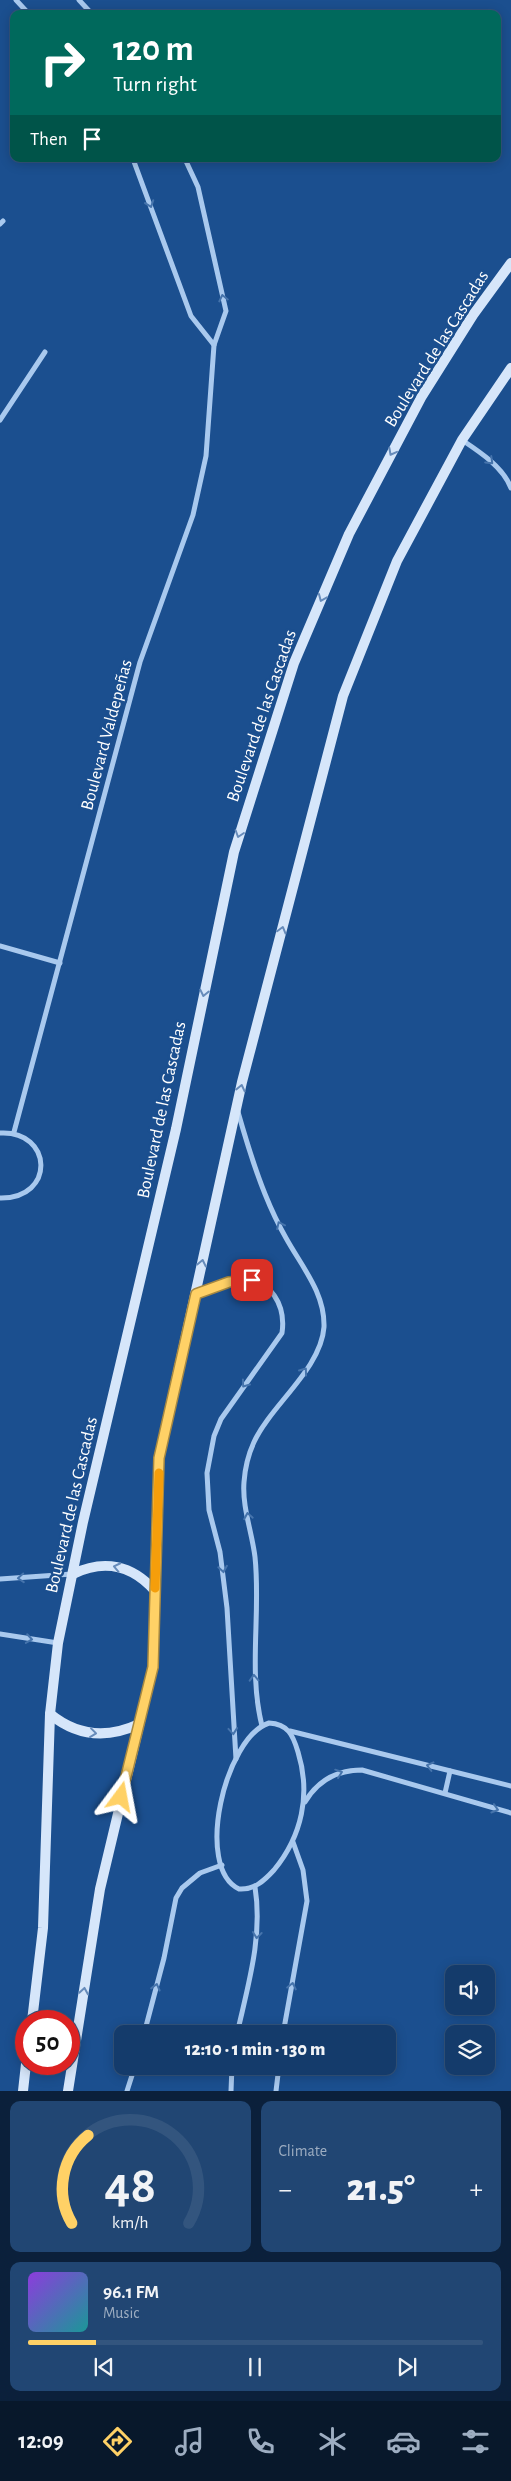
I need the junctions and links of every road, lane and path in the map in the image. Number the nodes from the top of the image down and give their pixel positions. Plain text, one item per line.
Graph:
1 (16, 0) edge
2 (79, 0) edge
3 (25, 10) edge
4 (88, 10) edge
5 (134, 162) edge
6 (186, 162) edge
7 (511, 263) edge
8 (214, 345) junction
9 (45, 352) dead end
10 (511, 368) edge
11 (0, 420) edge
12 (462, 440) junction
13 (511, 488) edge
14 (0, 946) edge
15 (60, 963) junction
16 (236, 1108) junction
17 (14, 1132) junction
18 (0, 1133) edge
19 (0, 1198) edge
20 (196, 1294) junction
21 (73, 1574) junction
22 (0, 1579) edge
23 (155, 1591) junction
24 (0, 1634) edge
25 (58, 1643) junction
26 (50, 1714) junction
27 (139, 1724) junction
28 (262, 1726) junction
29 (290, 1730) junction
30 (236, 1759) junction
31 (450, 1771) junction
32 (511, 1786) edge
33 (445, 1793) junction
34 (304, 1804) junction
35 (511, 1813) edge
36 (293, 1842) junction
37 (222, 1865) junction
38 (256, 1887) junction
39 (33, 2010) edge
40 (146, 2025) edge
41 (239, 2025) edge
42 (285, 2025) edge
43 (25, 2075) edge
44 (132, 2075) edge
45 (232, 2075) edge
46 (278, 2075) edge
47 (23, 2091) edge
48 (68, 2091) edge
49 (128, 2091) edge
50 (231, 2091) edge
51 (276, 2091) edge

1 - 3 street
2 - 4 street
5 -> 8 street
8 -> 6 street, Boulevard Valdepeñas
7 -> 21 main road, Boulevard de las Cascadas
8 - 15 street, Boulevard Valdepeñas
9 - 11 street
10 - 12 main road
12 -> 13 street
16 -> 12 main road
14 - 15 street
15 - 17 street, Boulevard Valdepeñas
20 -> 16 main road
28 -> 16 street
17 - 18 street
17 - 19 street
20 - 23 main road
20 -> 30 street
21 -> 22 street
23 -> 21 main road
21 - 25 main road, Boulevard de las Cascadas
23 - 27 main road
24 -> 25 street
25 - 26 main road, Boulevard de las Cascadas
26 -> 27 main road
26 - 39 main road, Boulevard de las Cascadas
48 -> 27 main road
28 - 29 street
28 - 30 street
31 -> 29 street
29 - 34 street
30 - 37 street
31 - 32 street
31 - 33 street
34 -> 33 street
33 -> 35 street
34 - 36 street
36 - 38 street
42 -> 36 street
37 - 38 street
40 -> 37 street
38 -> 41 street
43 - 47 main road
44 - 49 street
45 - 50 street
46 - 51 street

